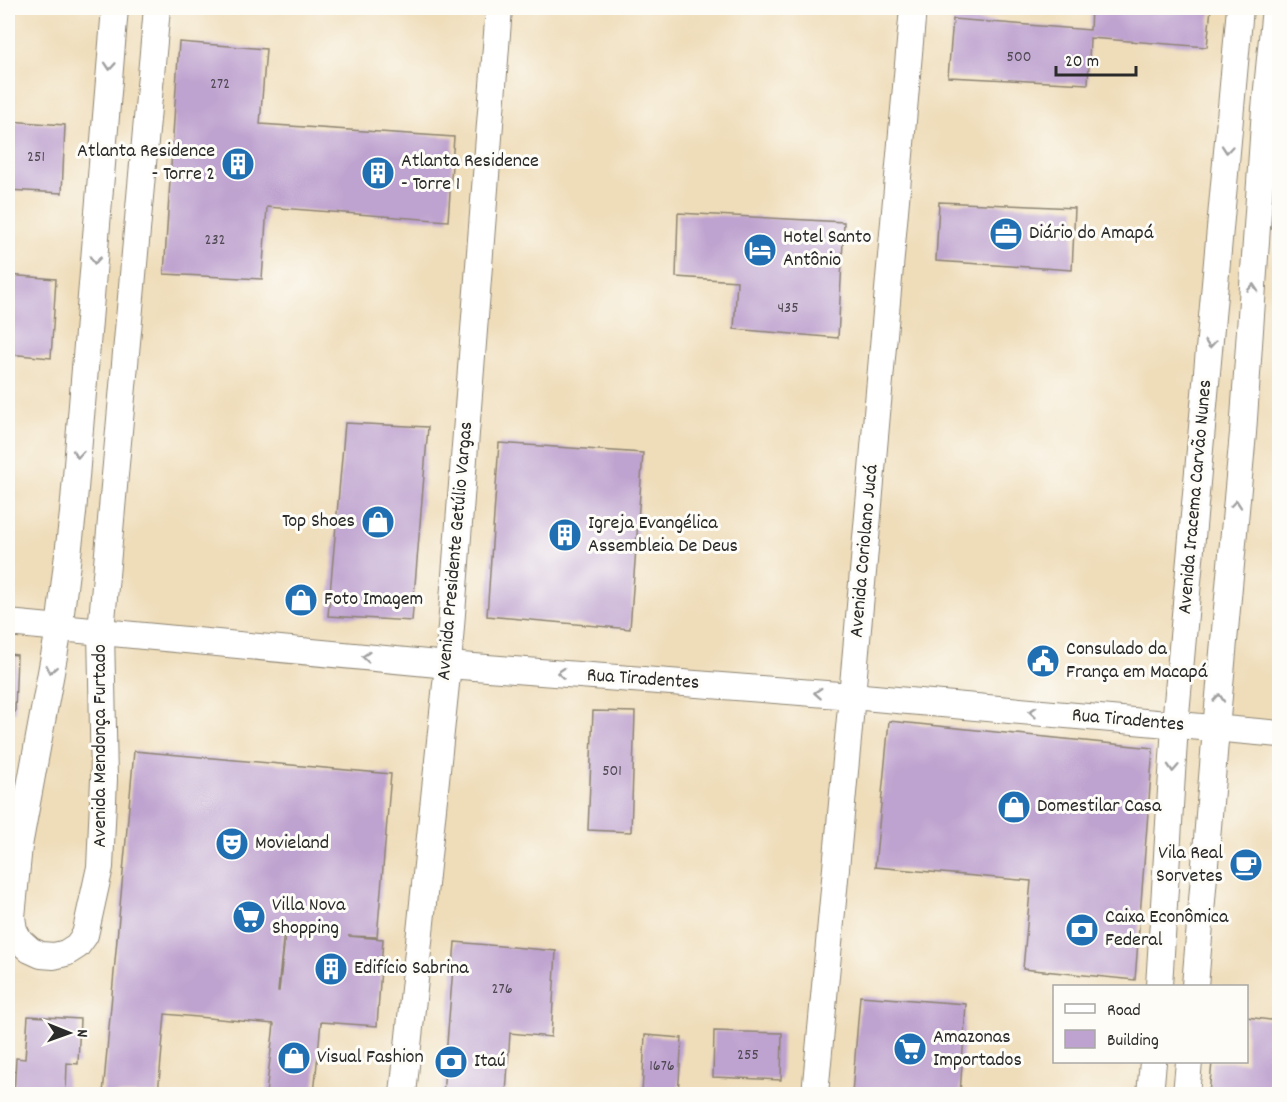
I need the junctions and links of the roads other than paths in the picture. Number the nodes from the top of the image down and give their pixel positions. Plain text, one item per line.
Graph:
1 (115, 8) edge
2 (157, 8) edge
3 (499, 8) edge
4 (913, 8) edge
5 (1240, 8) edge
6 (1275, 8) edge
7 (1231, 105) junction
8 (1265, 109) junction
9 (99, 216) junction
10 (137, 222) junction
11 (8, 623) edge
12 (59, 629) junction
13 (101, 631) junction
14 (448, 665) junction
15 (852, 696) junction
16 (1175, 725) junction
17 (1216, 729) junction
18 (1280, 734) edge
19 (13, 845) edge
20 (1159, 985) edge
21 (1195, 985) edge
22 (1153, 1063) edge
23 (1189, 1063) edge
24 (403, 1095) edge
25 (815, 1095) edge
26 (1150, 1095) edge
27 (1186, 1095) edge

1 -> 9 street, Avenida Mendonça Furtado
2 - 10 street, Avenida Mendonça Furtado
3 - 14 street, Avenida Presidente Getúlio Vargas
4 - 15 street, Avenida Coriolano Jucá
5 - 7 street, Avenida Iracema Carvão Nunes
6 - 8 street, Avenida Iracema Carvão Nunes
7 - 8 street
7 -> 16 street, Avenida Iracema Carvão Nunes
17 -> 8 street, Avenida Iracema Carvão Nunes
9 - 10 street
9 -> 12 street, Avenida Mendonça Furtado
10 - 13 street, Avenida Mendonça Furtado
11 - 12 street, Rua Tiradentes
12 - 13 street, Rua Tiradentes
12 -> 19 street, Avenida Mendonça Furtado
14 -> 13 street, Rua Tiradentes
13 - 19 street, Avenida Mendonça Furtado
15 -> 14 street, Rua Tiradentes
14 - 24 street, Avenida Presidente Getúlio Vargas
16 -> 15 street, Rua Tiradentes
15 - 25 street, Avenida Coriolano Jucá
16 - 17 street, Rua Tiradentes
16 -> 20 street, Avenida Iracema Carvão Nunes
17 - 18 street, Rua Tiradentes
17 - 21 street, Avenida Iracema Carvão Nunes
22 - 26 street
23 - 27 street

